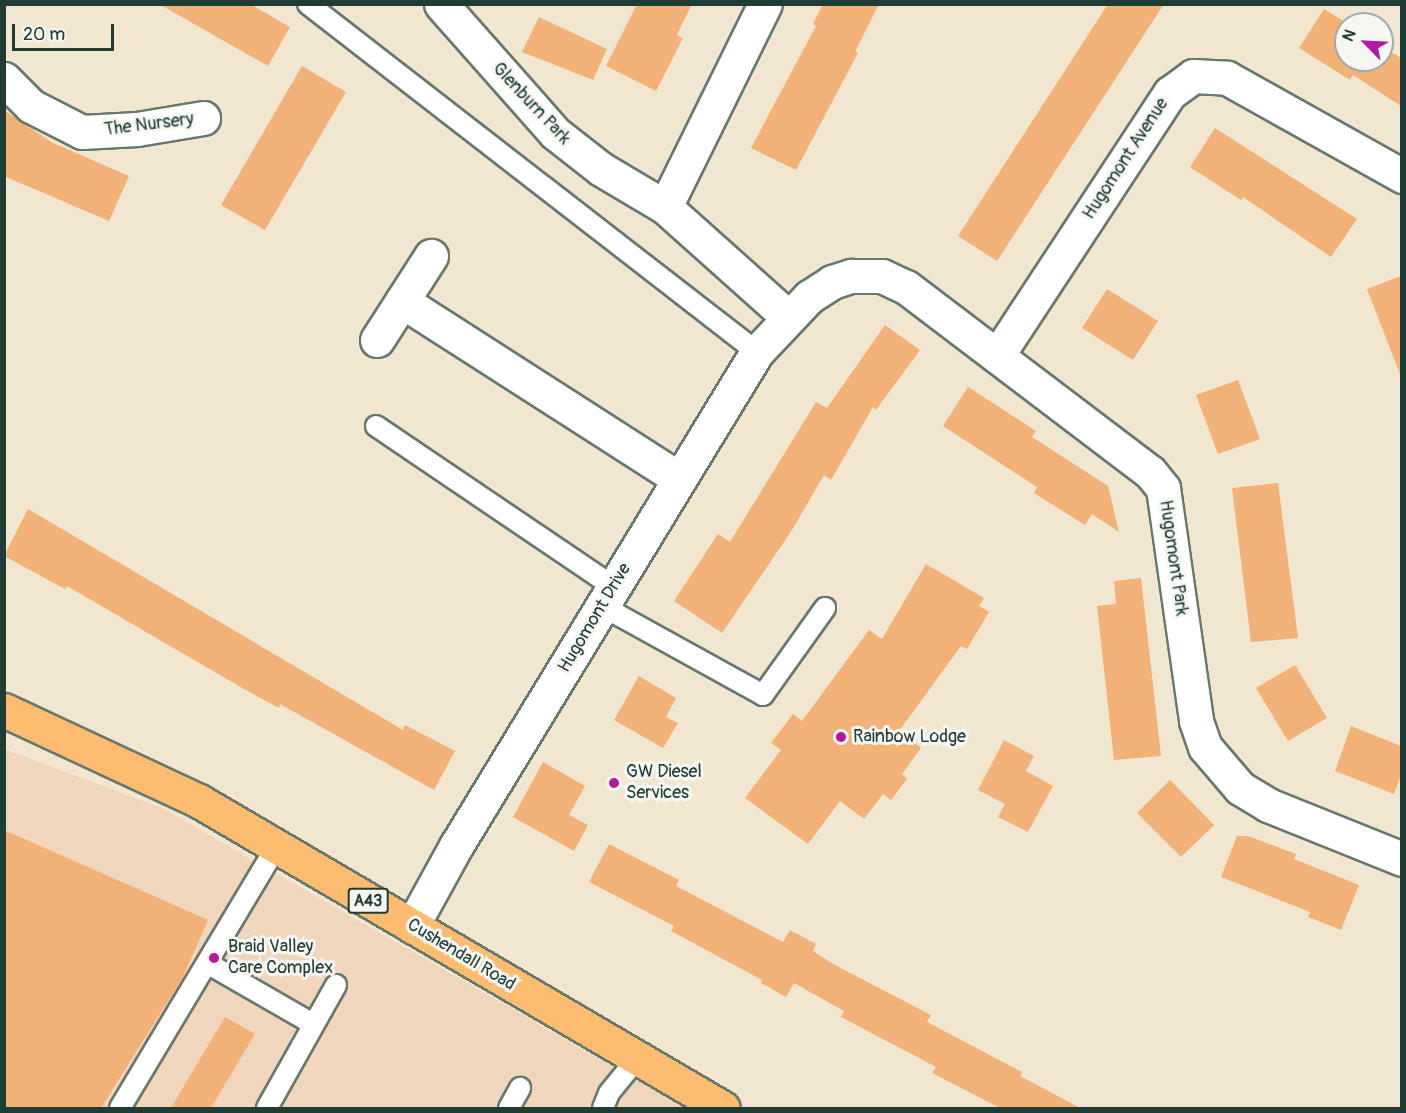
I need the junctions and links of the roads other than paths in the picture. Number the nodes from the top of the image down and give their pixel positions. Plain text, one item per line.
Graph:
1 (308, 4) edge
2 (441, 4) edge
3 (765, 4) edge
4 (4, 79) edge
5 (202, 118) dead end
6 (1401, 176) edge
7 (665, 207) junction
8 (431, 256) dead end
9 (402, 301) junction
10 (788, 317) junction
11 (377, 340) dead end
12 (757, 352) junction
13 (997, 356) junction
14 (376, 426) dead end
15 (678, 479) junction
16 (608, 596) junction
17 (825, 608) dead end
18 (4, 710) edge
19 (275, 849) junction
20 (1401, 859) edge
21 (412, 926) junction
22 (207, 963) junction
23 (336, 985) dead end
24 (313, 1024) junction
25 (636, 1060) junction
26 (520, 1088) dead end
27 (120, 1108) edge
28 (267, 1108) edge
29 (509, 1108) edge
30 (603, 1108) edge
31 (723, 1108) edge

1 - 12 lane
2 - 7 street, Glenburn Park
3 - 7 street
4 - 5 street, The Nursery
6 - 13 street, Hugomont Avenue
7 - 10 street, Glenburn Park
8 - 9 street
9 - 11 street
9 - 15 street
10 - 12 street, Hugomont Drive
10 - 13 street, Hugomont Park
12 - 15 street, Hugomont Drive
13 - 20 street, Hugomont Park
14 - 16 lane
15 - 16 street, Hugomont Drive
16 - 17 lane
16 - 21 street, Hugomont Drive
18 - 19 main road, Cushendall Road / A43
19 - 21 main road, Cushendall Road / A43
19 - 22 lane
21 - 25 main road, Cushendall Road / A43
22 - 24 lane
22 - 27 lane
23 - 24 lane
24 - 28 lane
25 - 30 lane
25 - 31 main road, Cushendall Road / A43
26 - 29 lane

